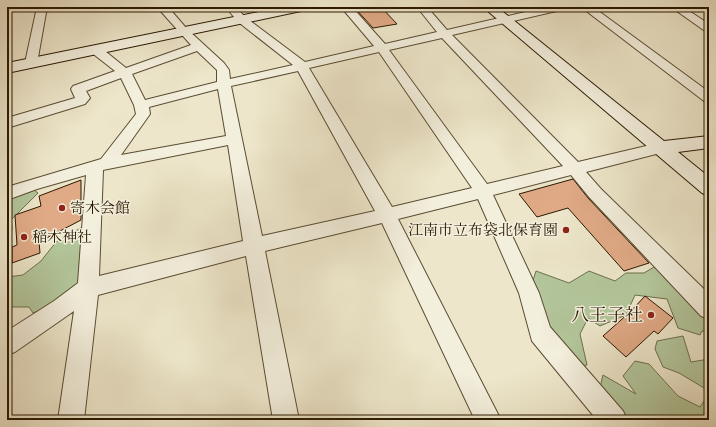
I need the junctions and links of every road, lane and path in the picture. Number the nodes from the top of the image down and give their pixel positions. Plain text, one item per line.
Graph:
1 (42, 7) edge
2 (162, 7) edge
3 (301, 7) edge
4 (346, 7) edge
5 (422, 7) edge
6 (489, 7) edge
7 (561, 7) edge
8 (586, 7) edge
9 (676, 7) edge
10 (236, 13) edge
11 (505, 20) junction
12 (709, 29) edge
13 (183, 31) junction
14 (444, 33) junction
15 (199, 46) junction
16 (381, 47) junction
17 (96, 50) junction
18 (31, 62) junction
19 (301, 65) junction
20 (7, 68) edge
21 (125, 73) junction
22 (224, 84) junction
23 (709, 98) edge
24 (141, 106) junction
25 (7, 123) edge
26 (235, 139) junction
27 (709, 142) edge
28 (659, 148) junction
29 (101, 165) junction
30 (574, 168) junction
31 (709, 188) edge
32 (483, 191) junction
33 (7, 194) edge
34 (387, 215) junction
35 (253, 246) junction
36 (88, 288) junction
37 (709, 309) edge
38 (7, 344) edge
39 (71, 420) edge
40 (286, 420) edge
41 (488, 420) edge
42 (614, 420) edge

1 - 18 street
2 - 13 street
3 - 10 street
4 - 16 street
5 - 14 street
6 - 11 street
7 - 11 street
8 - 23 street
9 - 12 street
10 - 13 street
10 - 19 street
11 - 14 street
11 - 28 street
13 - 15 street
13 - 17 street
14 - 16 street
14 - 30 street
15 - 21 street
15 - 22 street
16 - 19 street
16 - 32 street
17 - 18 street
17 - 21 street
18 - 20 street
19 - 22 street
19 - 34 street
21 - 24 street
21 - 25 street
22 - 24 street
22 - 26 street
24 - 29 street
26 - 29 street
26 - 35 street
27 - 28 street
28 - 30 street
28 - 31 street
29 - 33 street
29 - 36 street
30 - 32 street
30 - 37 street
32 - 34 street
32 - 42 street
34 - 35 street
34 - 41 street
35 - 36 street
35 - 40 street
36 - 38 street
36 - 39 street

